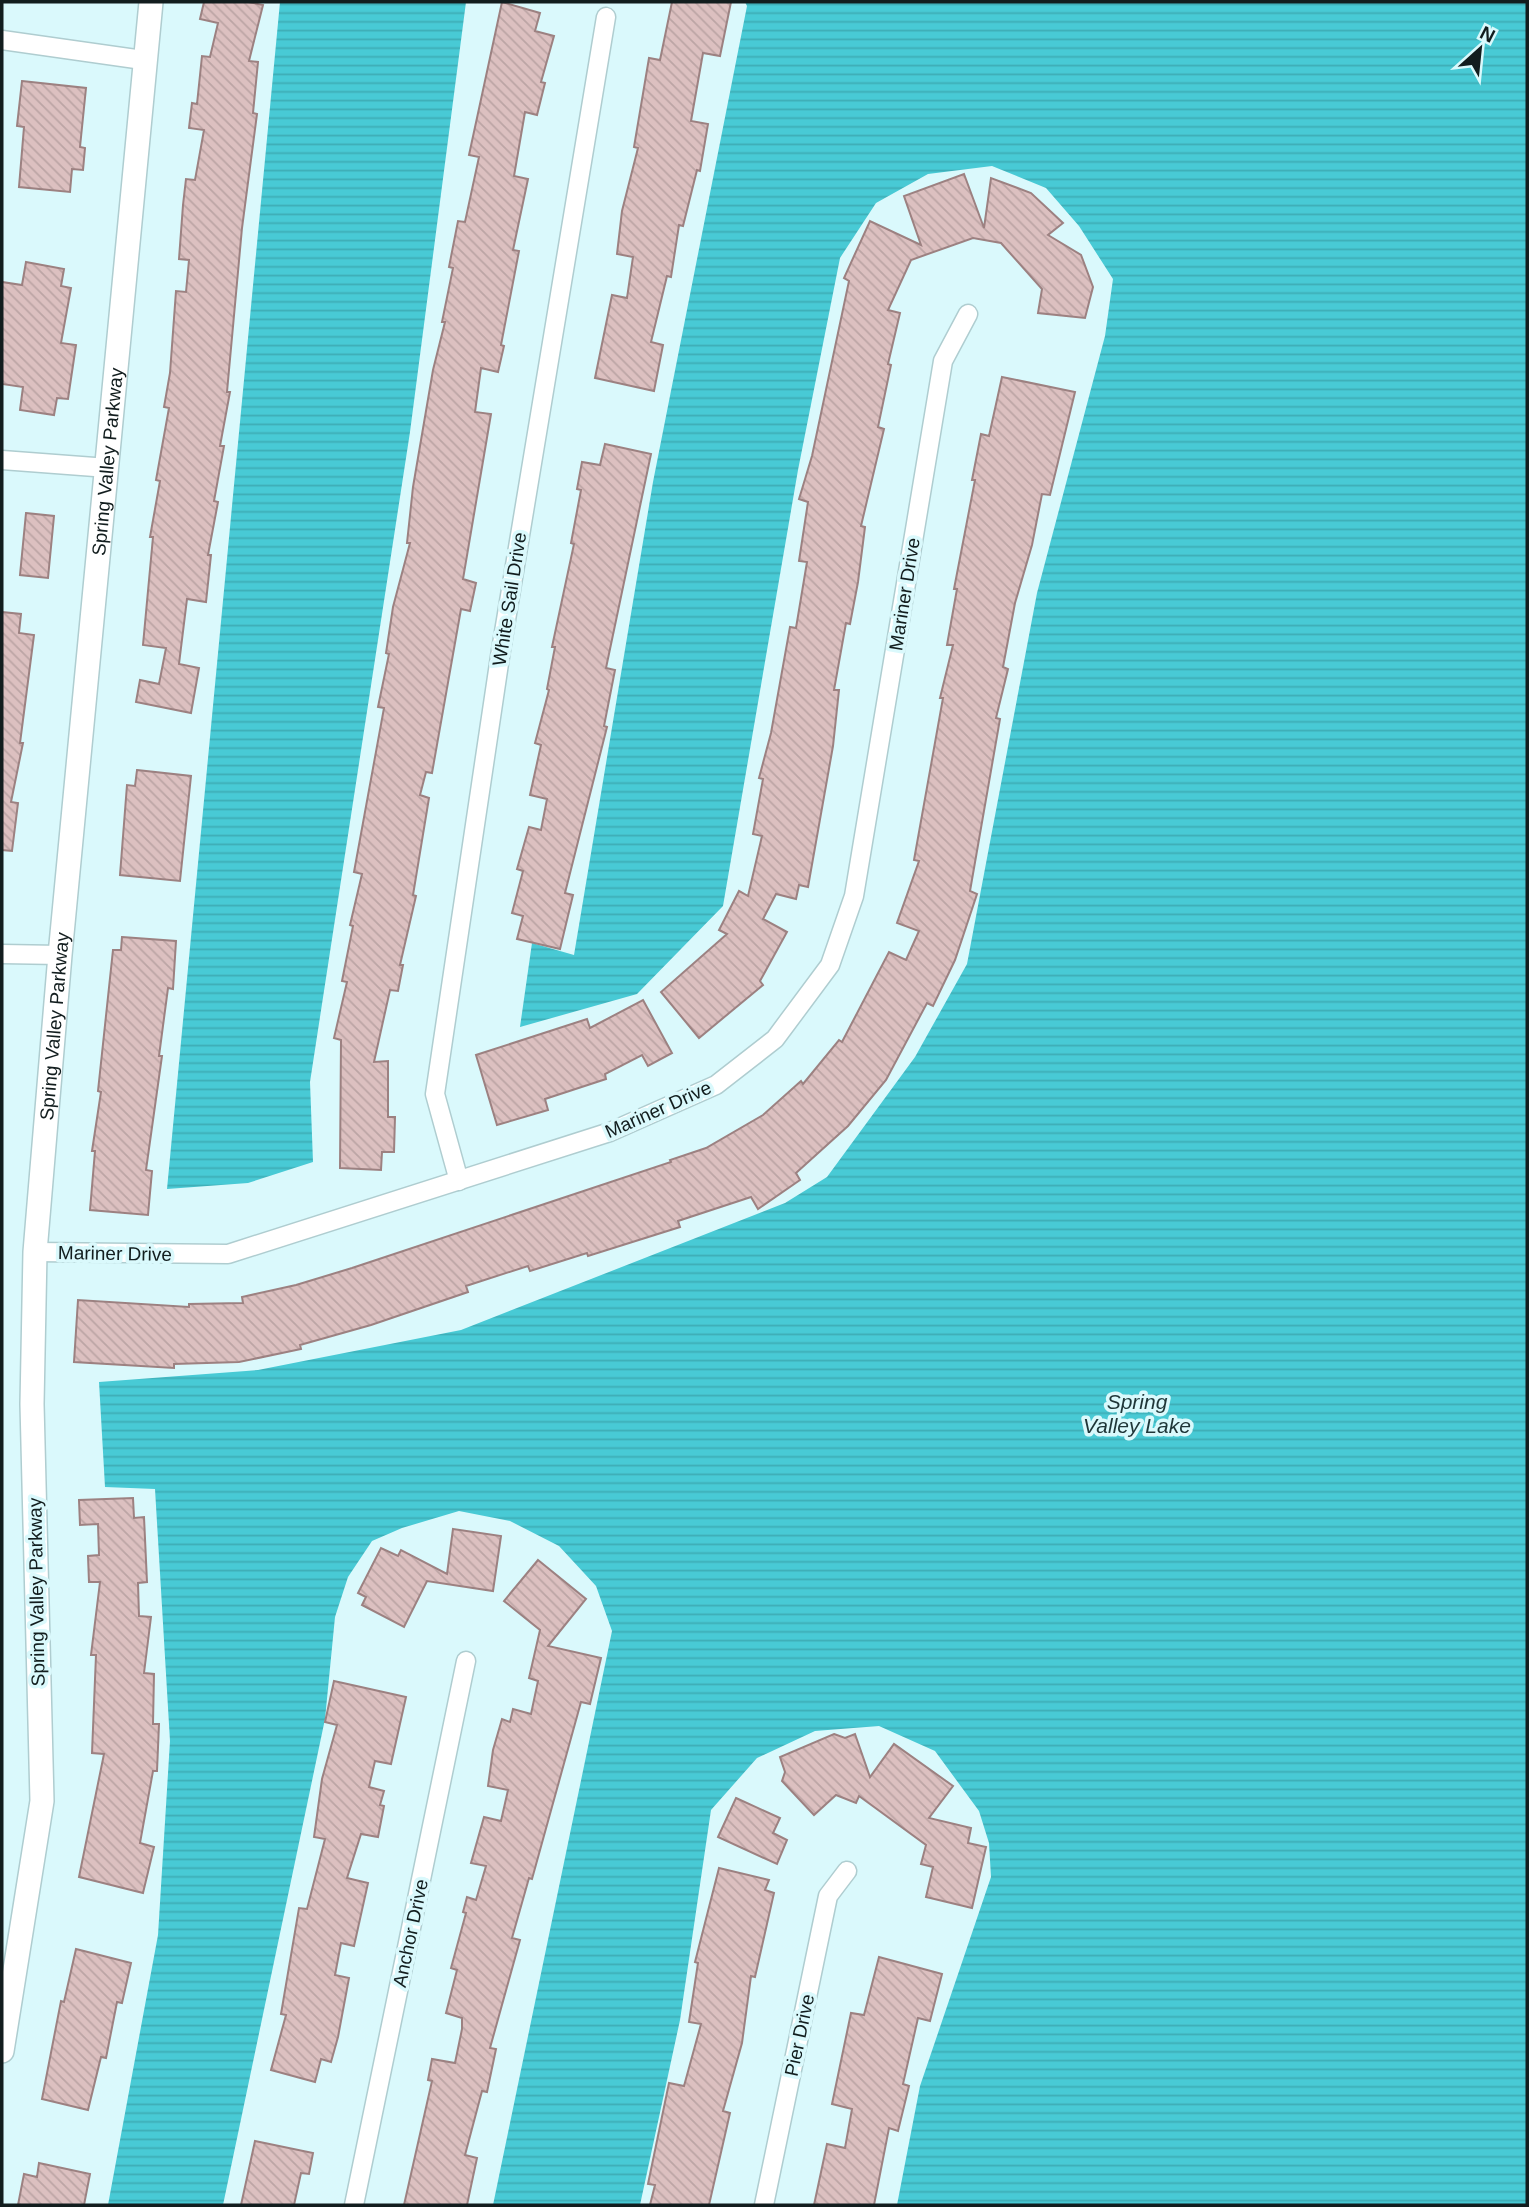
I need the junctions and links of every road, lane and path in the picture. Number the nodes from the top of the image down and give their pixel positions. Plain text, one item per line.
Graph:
1 (151, 2) edge
2 (606, 17) dead end
3 (2, 40) edge
4 (143, 60) junction
5 (968, 314) dead end
6 (2, 460) edge
7 (107, 468) junction
8 (2, 954) edge
9 (60, 955) junction
10 (459, 1181) junction
11 (35, 1252) junction
12 (466, 1661) dead end
13 (847, 1871) dead end
14 (2, 2050) edge
15 (354, 2205) edge
16 (764, 2205) edge

1 - 4 street, Spring Valley Parkway
2 - 10 street, White Sail Drive
3 - 4 street
4 - 7 street, Spring Valley Parkway
5 - 10 street, Mariner Drive
6 - 7 street
7 - 9 street, Spring Valley Parkway
8 - 9 street
9 - 11 street, Spring Valley Parkway
10 - 11 street, Mariner Drive
11 - 14 street, Spring Valley Parkway
12 - 15 street, Anchor Drive
13 - 16 street, Pier Drive

